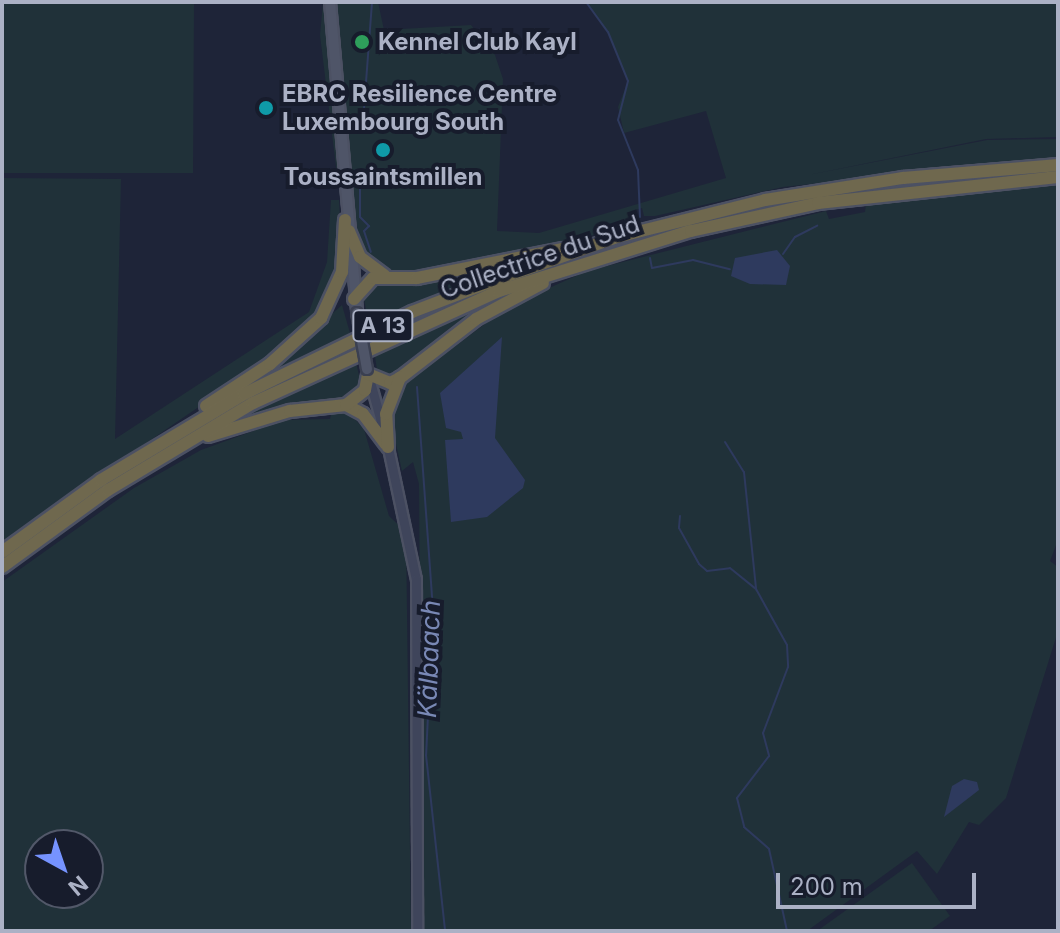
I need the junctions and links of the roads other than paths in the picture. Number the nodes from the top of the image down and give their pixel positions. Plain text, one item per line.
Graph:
1 (330, 2) edge
2 (1058, 165) edge
3 (1058, 177) edge
4 (345, 220) junction
5 (617, 237) junction
6 (601, 257) junction
7 (385, 276) junction
8 (331, 303) junction
9 (355, 306) junction
10 (368, 372) junction
11 (400, 378) junction
12 (346, 405) junction
13 (161, 441) junction
14 (388, 447) junction
15 (162, 455) junction
16 (2, 552) edge
17 (2, 567) edge
18 (417, 931) edge

1 - 4 main road
2 - 5 highway, Collectrice du Sud / A 13
3 - 6 highway, Collectrice du Sud / A 13
4 - 7 highway, A 13
4 - 8 highway, A 13
4 - 9 main road
5 - 7 highway, A 13
5 - 13 highway, Collectrice du Sud / A 13
6 - 11 highway, A 13
6 - 15 highway, Collectrice du Sud / A 13
7 - 9 highway, A 13
8 - 9 highway, A 13
8 - 13 highway, A 13
9 - 10 main road, bridge
10 - 11 highway, A 13
10 - 12 highway, A 13
10 - 14 main road
11 - 14 highway, A 13
12 - 14 highway
12 - 15 highway, A 13
13 - 16 highway, Collectrice du Sud / A 13
14 - 18 main road
15 - 17 highway, Collectrice du Sud / A 13

